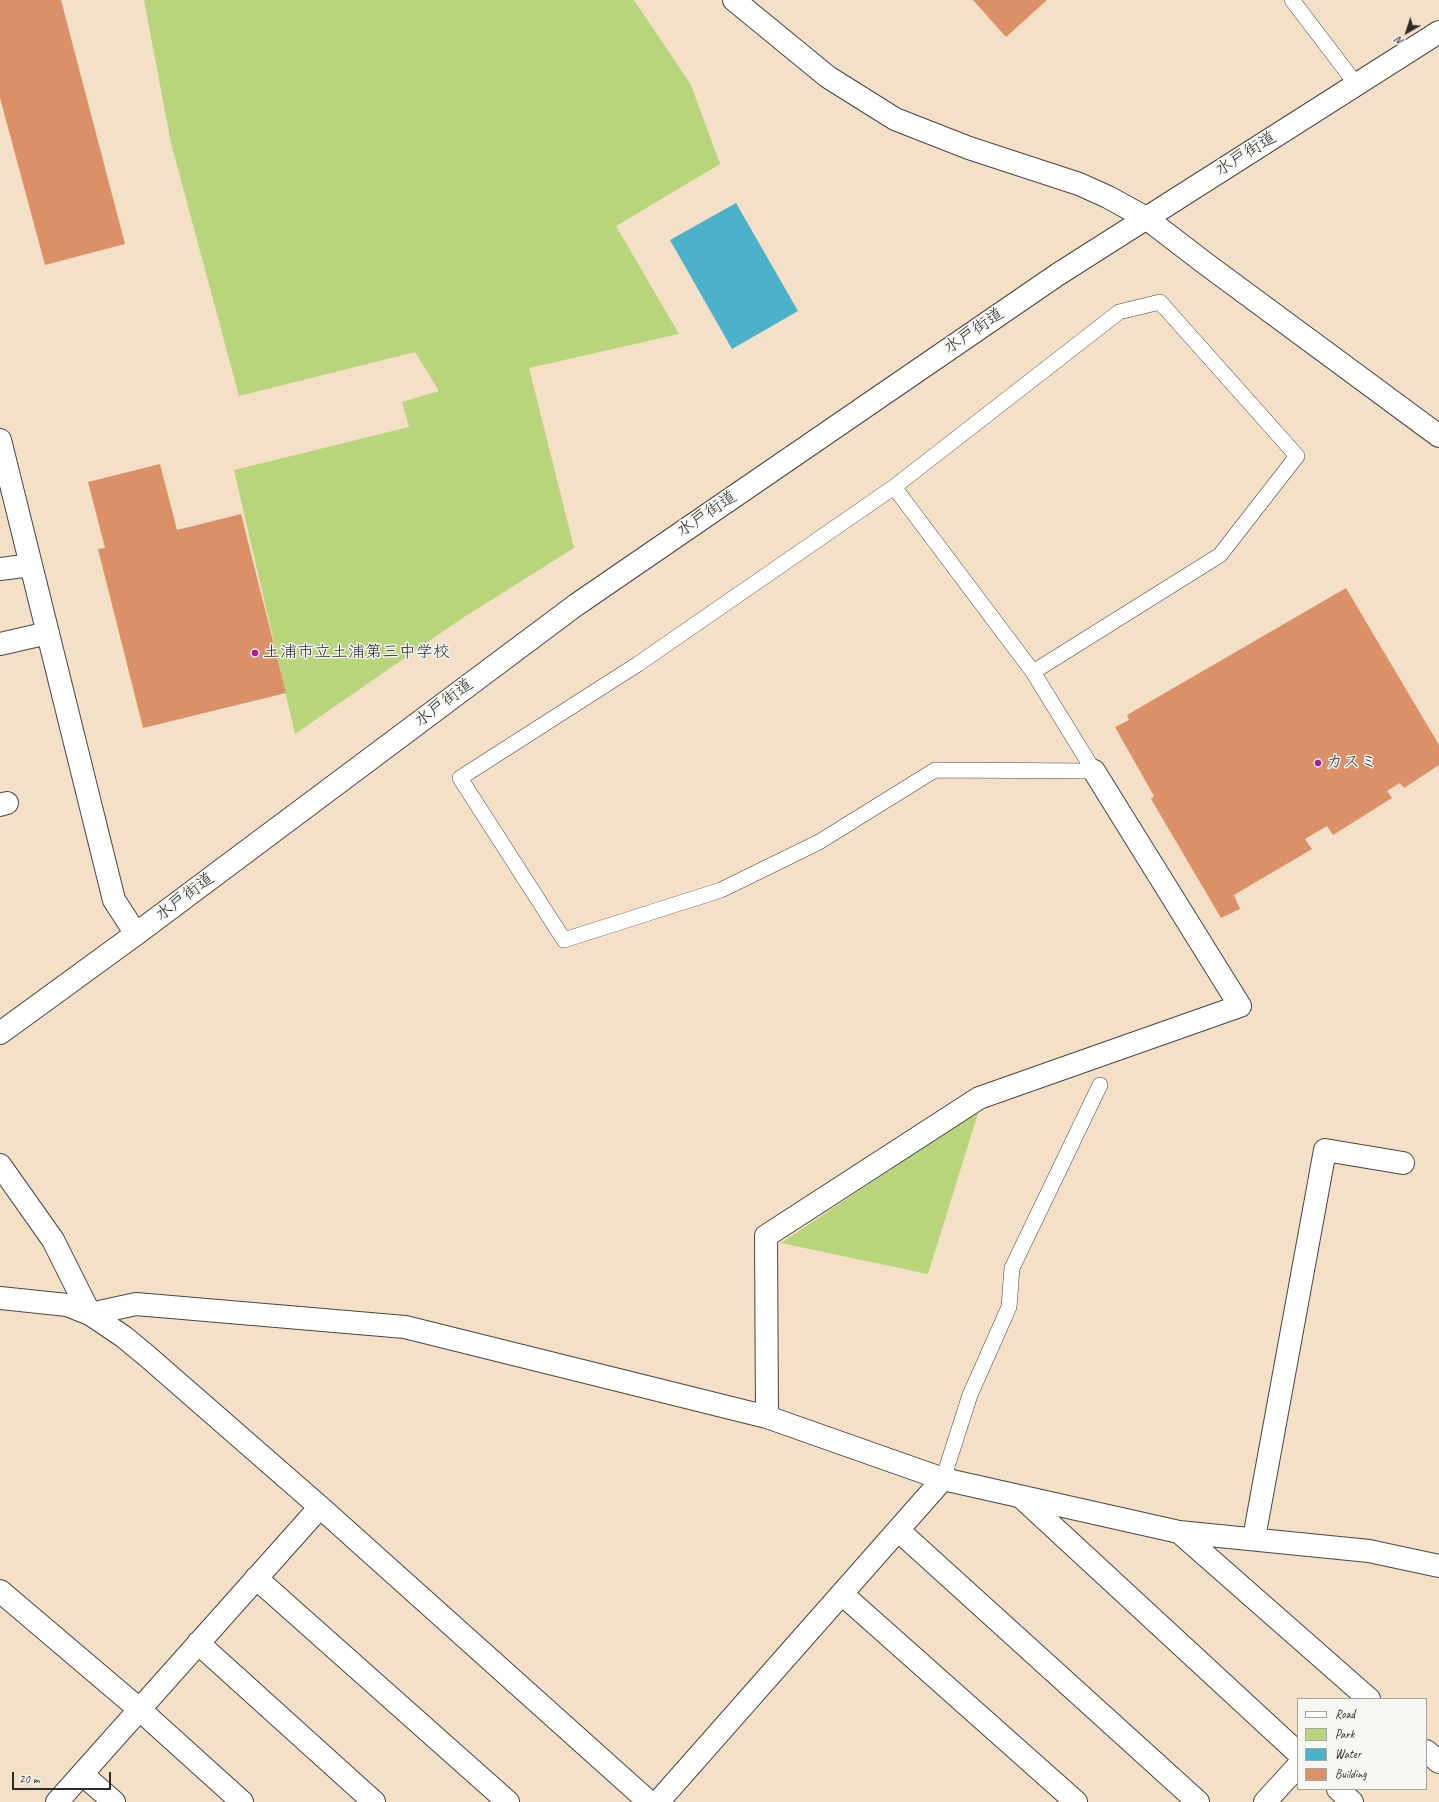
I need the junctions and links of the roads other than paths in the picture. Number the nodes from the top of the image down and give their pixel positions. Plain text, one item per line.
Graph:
1 (734, 0) edge
2 (1292, 0) edge
3 (1439, 32) edge
4 (1356, 84) junction
5 (1146, 218) junction
6 (1439, 436) edge
7 (0, 440) edge
8 (894, 487) junction
9 (30, 565) junction
10 (0, 569) edge
11 (48, 633) junction
12 (0, 644) edge
13 (1033, 672) junction
14 (1094, 771) junction
15 (136, 934) junction
16 (0, 1033) edge
17 (1100, 1085) dead end
18 (1403, 1163) dead end
19 (0, 1165) edge
20 (0, 1298) edge
21 (90, 1314) junction
22 (767, 1417) junction
23 (943, 1479) junction
24 (1020, 1496) junction
25 (320, 1507) junction
26 (898, 1530) junction
27 (1179, 1532) junction
28 (1254, 1538) junction
29 (1439, 1566) edge
30 (256, 1578) junction
31 (0, 1591) edge
32 (842, 1594) junction
33 (198, 1643) junction
34 (1365, 1698) edge
35 (139, 1709) junction
36 (1427, 1751) edge
37 (1297, 1752) edge
38 (1439, 1762) edge
39 (1297, 1767) edge
40 (82, 1774) junction
41 (1339, 1790) edge
42 (57, 1802) edge
43 (114, 1802) edge
44 (242, 1802) edge
45 (374, 1802) edge
46 (508, 1802) edge
47 (649, 1802) edge
48 (658, 1802) edge
49 (1076, 1802) edge
50 (1198, 1802) edge
51 (1265, 1802) edge
52 (1352, 1802) edge

1 - 5 main road
2 - 4 lane
3 - 4 main road, 水戸街道
4 - 5 main road, 水戸街道
5 - 6 main road
5 - 15 main road, 水戸街道
7 - 9 main road
8 - 13 lane
8 - 13 lane
8 - 14 lane
9 - 10 main road
9 - 11 main road
11 - 12 main road
11 - 15 main road
13 - 14 lane
14 - 22 main road
15 - 16 main road, 水戸街道
17 - 23 lane
18 - 28 main road
19 - 21 main road
20 - 21 main road
21 - 22 main road
21 - 25 main road
22 - 23 main road
23 - 24 main road
23 - 26 main road
24 - 27 main road
24 - 37 main road
25 - 30 main road
25 - 47 main road
26 - 32 main road
26 - 50 main road
27 - 28 main road
27 - 34 main road
28 - 29 main road
30 - 33 main road
30 - 46 main road
31 - 35 main road
32 - 48 main road
32 - 49 main road
33 - 35 main road
33 - 45 main road
35 - 40 main road
35 - 44 main road
36 - 38 main road
39 - 51 main road
40 - 42 main road
40 - 43 main road
41 - 52 main road

